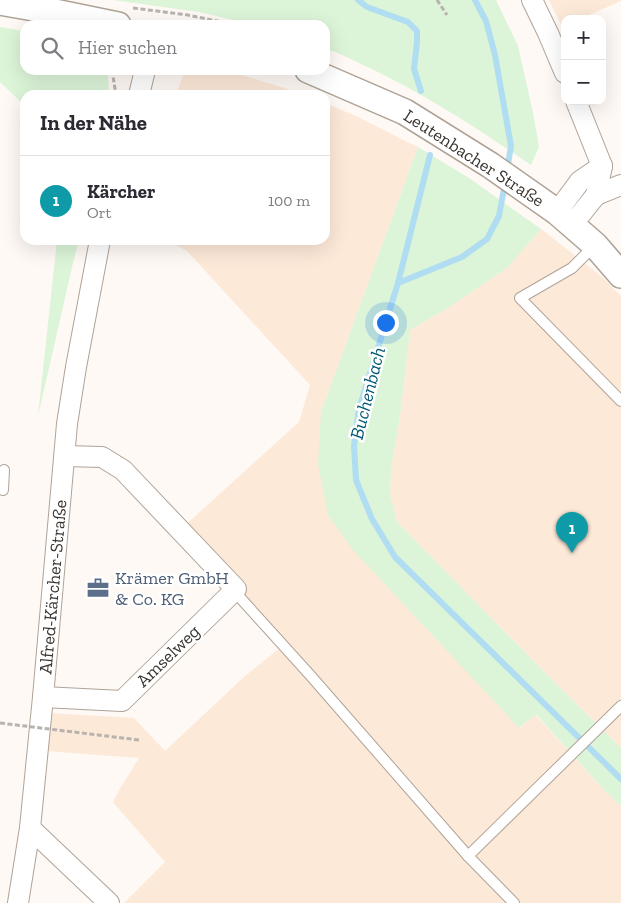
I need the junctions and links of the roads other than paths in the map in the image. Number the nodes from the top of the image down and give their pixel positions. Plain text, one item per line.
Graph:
1 (532, 0) edge
2 (1, 2) edge
3 (121, 16) edge
4 (561, 64) edge
5 (144, 75) edge
6 (319, 75) edge
7 (140, 90) edge
8 (578, 105) edge
9 (602, 166) junction
10 (621, 176) edge
11 (621, 185) edge
12 (596, 195) junction
13 (564, 219) junction
14 (99, 245) edge
15 (595, 245) junction
16 (621, 275) edge
17 (621, 401) edge
18 (65, 456) junction
19 (4, 470) dead end
20 (3, 490) dead end
21 (234, 592) junction
22 (43, 697) junction
23 (621, 706) edge
24 (30, 828) junction
25 (468, 856) junction
26 (18, 903) edge
27 (108, 903) edge
28 (514, 903) edge

1 - 4 street
2 - 3 street
5 - 7 street
6 - 13 street, Leutenbacher Straße
8 - 9 street
9 - 10 street
9 - 12 street
9 - 13 street
11 - 12 street
12 - 13 street
13 - 15 street, Leutenbacher Straße
14 - 18 street, Alfred-Kärcher-Straße
15 - 16 street, Leutenbacher Straße
15 - 17 lane
18 - 21 street
18 - 22 street, Alfred-Kärcher-Straße
19 - 20 lane
21 - 22 street, Amselweg
21 - 25 lane
22 - 24 street, Alfred-Kärcher-Straße
23 - 25 lane
24 - 26 street, Alfred-Kärcher-Straße
24 - 27 street
25 - 28 lane

